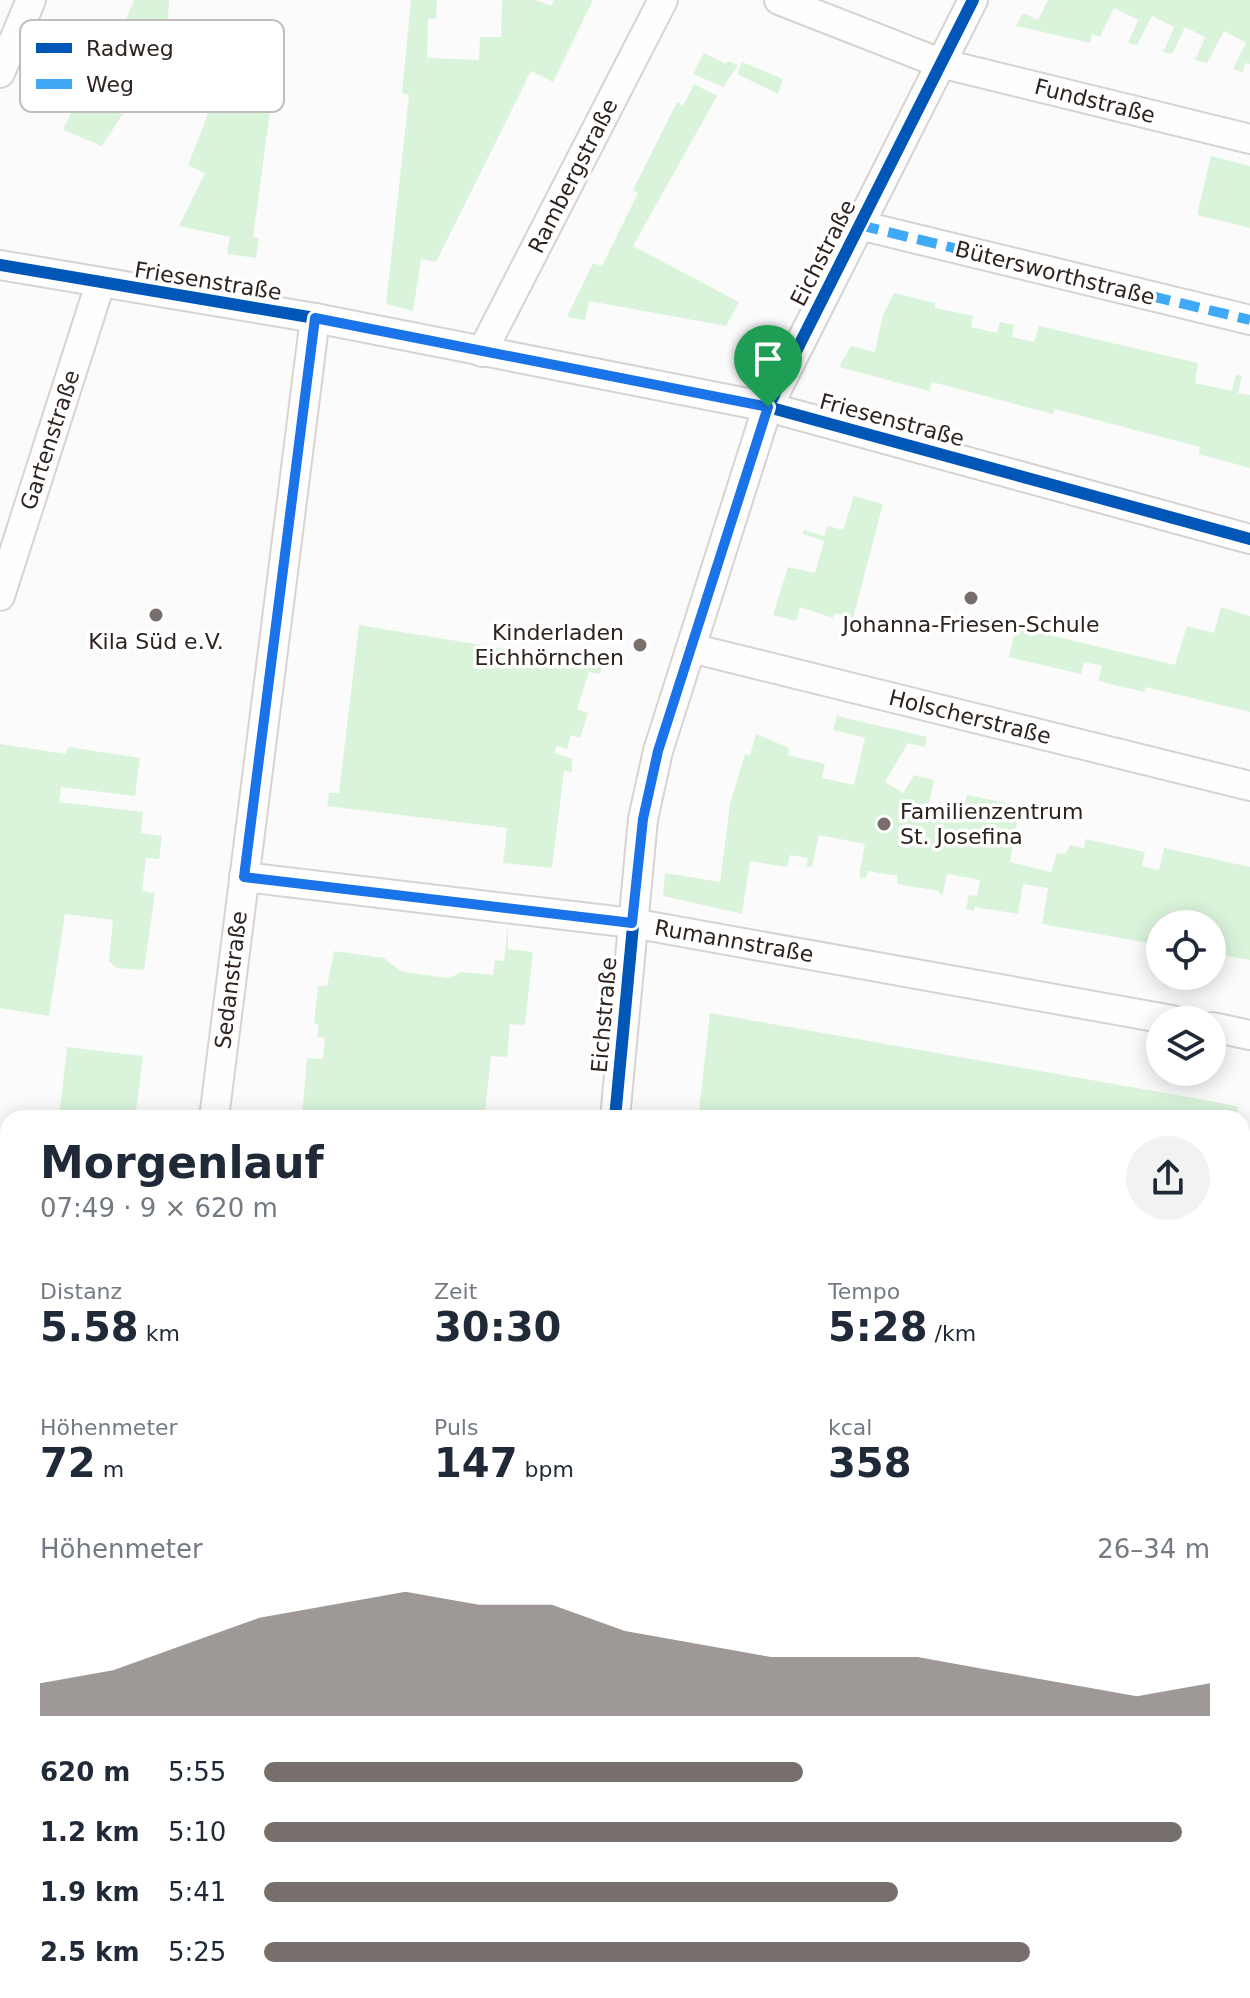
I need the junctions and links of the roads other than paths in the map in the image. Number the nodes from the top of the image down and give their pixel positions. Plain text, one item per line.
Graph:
1 (31, 0) edge
2 (663, 0) edge
3 (779, 0) edge
4 (973, 0) edge
5 (23, 20) edge
6 (20, 26) edge
7 (940, 63) junction
8 (0, 73) edge
9 (1250, 139) edge
10 (859, 225) junction
11 (0, 265) edge
12 (100, 284) junction
13 (315, 318) junction
14 (1250, 320) edge
15 (482, 352) junction
16 (768, 407) junction
17 (1250, 539) edge
18 (0, 596) edge
19 (691, 648) junction
20 (1250, 786) edge
21 (244, 877) junction
22 (632, 923) junction
23 (1146, 1015) edge
24 (1226, 1030) edge
25 (1250, 1035) edge
26 (215, 1110) edge
27 (616, 1110) edge

1 - 5 street
2 - 15 street, Rambergstraße
3 - 7 street, Fundstraße
4 - 7 street, Eichstraße
6 - 8 street
7 - 9 street, Fundstraße
7 - 10 street, Eichstraße
10 - 14 street, Bütersworthstraße
10 - 16 street, Eichstraße
11 - 12 street, Friesenstraße
12 - 13 street, Friesenstraße
12 - 18 street, Gartenstraße
13 - 15 street, Friesenstraße
13 - 21 street, Sedanstraße
15 - 16 street, Friesenstraße
16 - 17 street, Friesenstraße
16 - 19 street, Eichstraße
19 - 20 street, Holscherstraße
19 - 22 street, Eichstraße
21 - 22 street, Rumannstraße
21 - 26 street, Sedanstraße
22 - 23 street, Rumannstraße
22 - 27 street, Eichstraße
24 - 25 street

